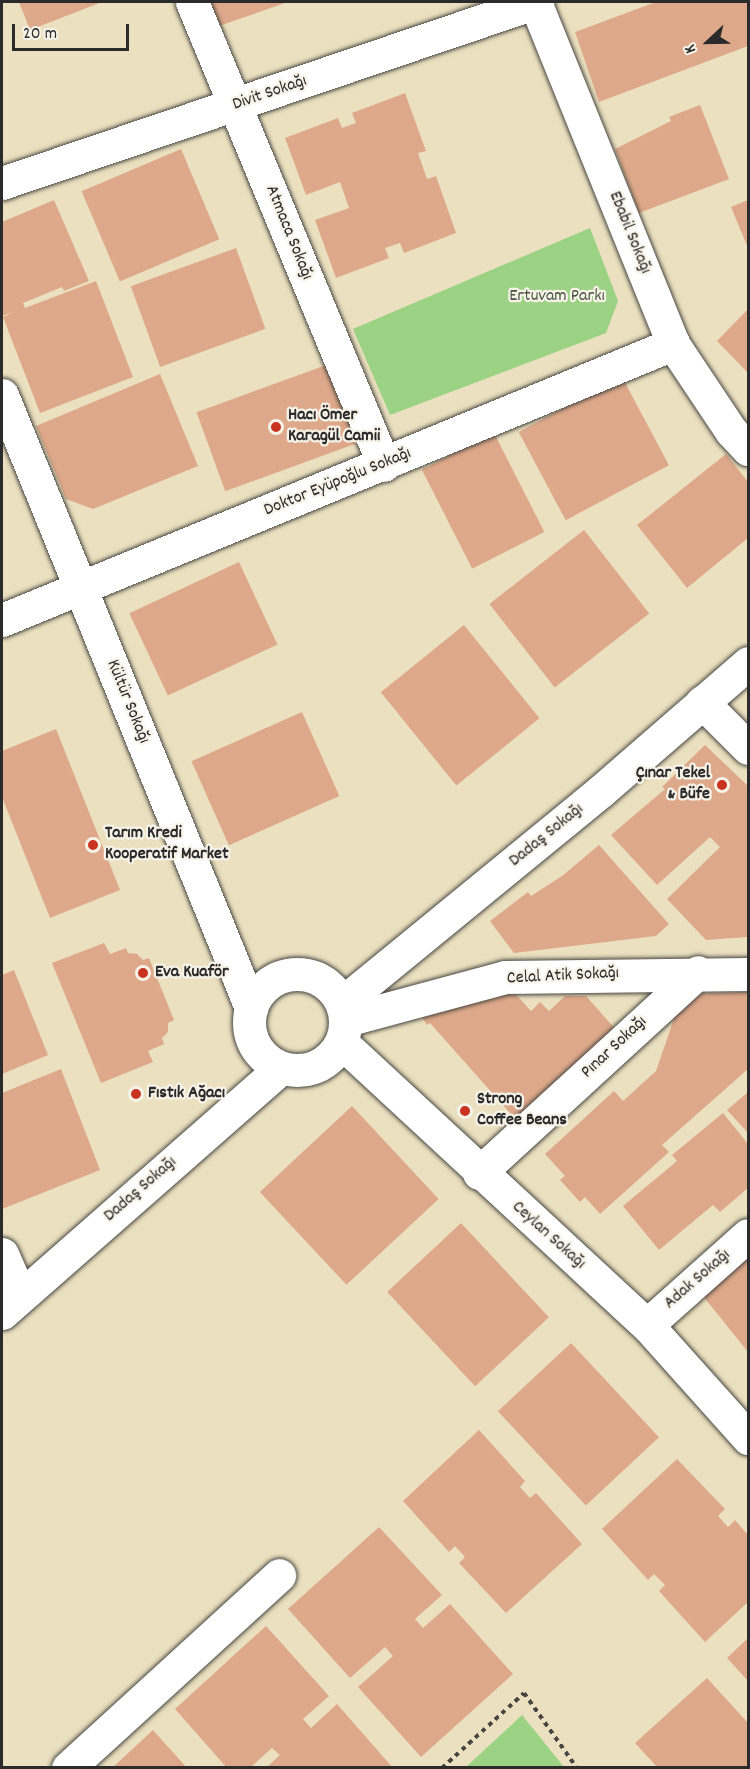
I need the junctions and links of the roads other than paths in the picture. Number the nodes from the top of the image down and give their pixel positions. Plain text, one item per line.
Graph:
1 (192, 2) edge
2 (536, 2) edge
3 (235, 106) junction
4 (2, 183) edge
5 (673, 344) junction
6 (2, 395) edge
7 (748, 449) edge
8 (384, 465) junction
9 (79, 585) junction
10 (2, 620) edge
11 (748, 663) edge
12 (702, 702) junction
13 (748, 748) edge
14 (698, 972) junction
15 (748, 974) edge
16 (251, 1008) junction
17 (343, 1021) junction
18 (281, 1068) junction
19 (479, 1173) junction
20 (748, 1235) edge
21 (2, 1254) edge
22 (10, 1304) edge
23 (646, 1325) junction
24 (748, 1438) edge
25 (279, 1575) dead end
26 (68, 1767) edge

1 - 3 street, Atmaca Sokağı
2 - 3 street, Divit Sokağı
2 - 5 street, Ebabil Sokağı
3 - 4 street, Divit Sokağı
3 - 8 street, Atmaca Sokağı
5 - 7 street, Ebabil Sokağı
5 - 8 street, Doktor Eyüpoğlu Sokağı
6 - 9 street, Kültür Sokağı
8 - 9 street, Doktor Eyüpoğlu Sokağı
9 - 10 street, Doktor Eyüpoğlu Sokağı
9 - 16 street, Kültür Sokağı
11 - 12 street, Dadaş Sokağı
12 - 13 street
12 - 17 street, Dadaş Sokağı
14 - 15 street, Celal Atik Sokağı
14 - 17 street, Celal Atik Sokağı
14 - 19 street, Pınar Sokağı
16 - 17 street
16 - 18 street
17 - 18 street
17 - 19 street, Ceylan Sokağı
18 - 22 street, Dadaş Sokağı
19 - 23 street, Ceylan Sokağı
20 - 23 street, Adak Sokağı
21 - 22 street
23 - 24 street, Ceylan Sokağı
25 - 26 street

